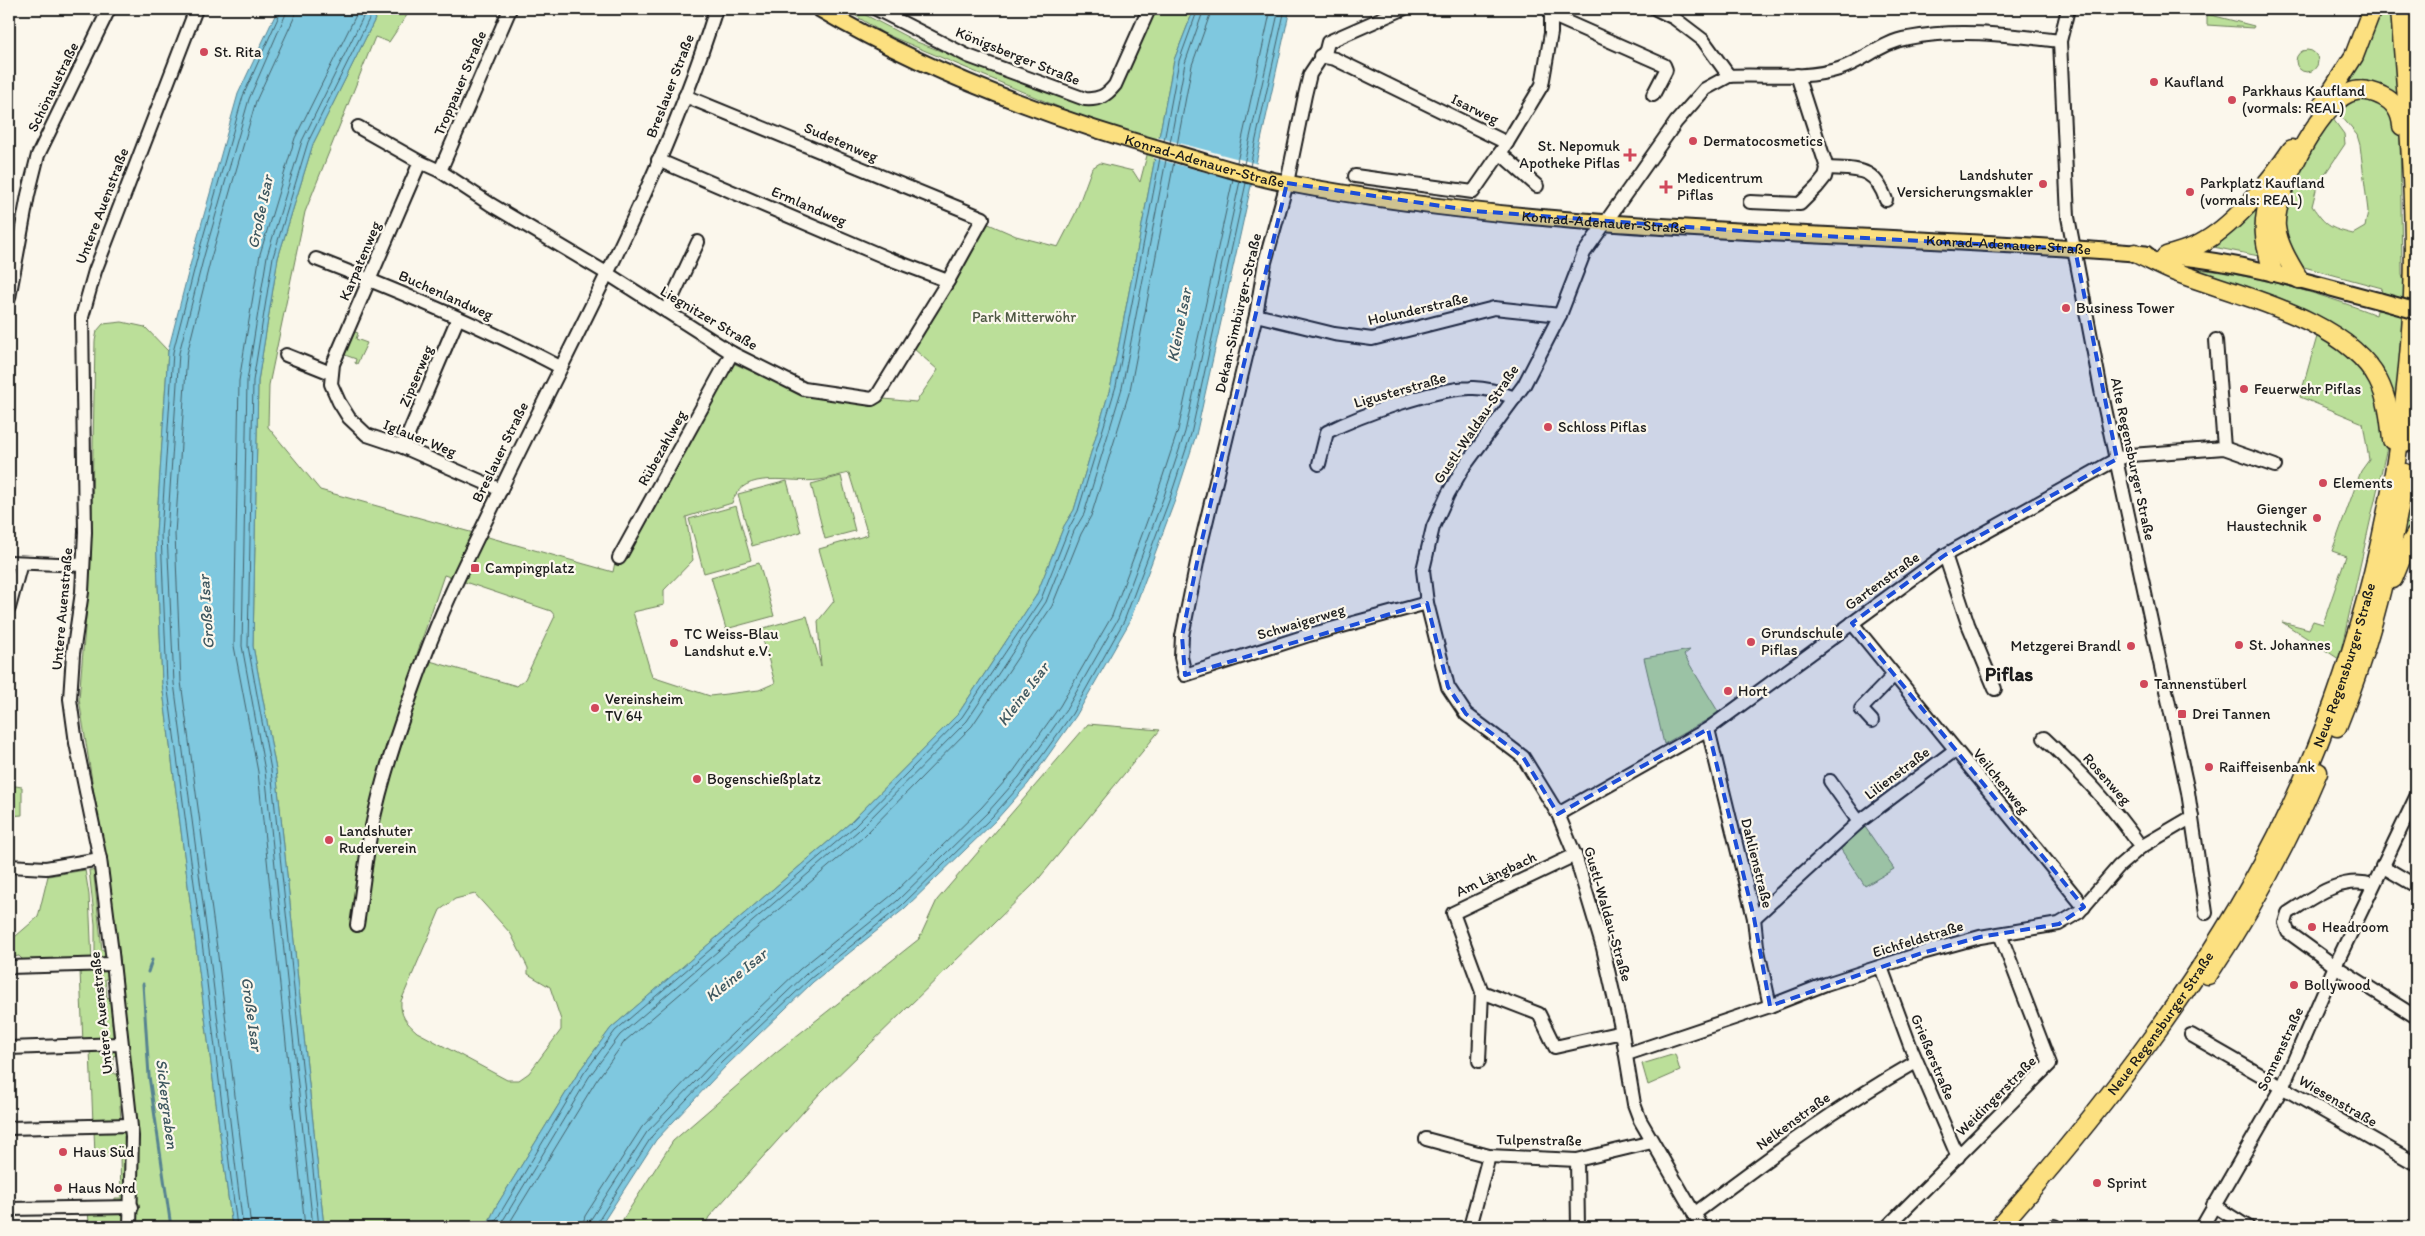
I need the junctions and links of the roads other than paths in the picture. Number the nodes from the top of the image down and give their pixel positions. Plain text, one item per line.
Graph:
1 (109, 9) edge
2 (196, 9) edge
3 (510, 9) edge
4 (716, 9) edge
5 (820, 9) edge
6 (876, 9) edge
7 (1149, 9) edge
8 (1403, 9) edge
9 (1656, 9) edge
10 (2068, 9) edge
11 (2372, 9) edge
12 (2400, 9) edge
13 (2412, 9) edge
14 (1551, 12) edge
15 (2060, 41) junction
16 (1320, 56) junction
17 (2416, 56) edge
18 (1798, 75) junction
19 (1729, 76) junction
20 (1653, 94) dead end
21 (685, 96) junction
22 (358, 127) dead end
23 (1504, 148) junction
24 (658, 160) junction
25 (2285, 160) junction
26 (420, 162) junction
27 (1827, 168) junction
28 (440, 170) junction
29 (1355, 176) dead end
30 (1282, 182) junction
31 (1537, 186) dead end
32 (2413, 186) junction
33 (1886, 200) dead end
34 (1750, 202) dead end
35 (983, 218) joint
36 (1604, 222) junction
37 (698, 242) dead end
38 (2075, 249) junction
39 (2135, 253) junction
40 (2166, 256) junction
41 (316, 259) dead end
42 (2273, 272) junction
43 (608, 274) junction
44 (369, 279) junction
45 (2299, 280) junction
46 (948, 281) junction
47 (9, 292) edge
48 (666, 311) junction
49 (2416, 311) edge
50 (1256, 315) junction
51 (1560, 315) junction
52 (458, 318) junction
53 (2216, 340) dead end
54 (732, 353) junction
55 (286, 355) dead end
56 (560, 367) junction
57 (331, 373) junction
58 (1515, 398) junction
59 (2416, 412) edge
60 (403, 447) junction
61 (2224, 448) junction
62 (2117, 459) junction
63 (1319, 464) dead end
64 (2396, 465) junction
65 (2275, 466) dead end
66 (501, 490) junction
67 (2416, 534) edge
68 (1945, 555) junction
69 (619, 558) dead end
70 (15, 562) edge
71 (83, 565) junction
72 (1427, 603) junction
73 (9, 608) edge
74 (1852, 623) junction
75 (2374, 625) junction
76 (1185, 675) joint
77 (1894, 675) junction
78 (1994, 689) dead end
79 (1872, 721) dead end
80 (1708, 729) junction
81 (2044, 738) dead end
82 (1955, 750) junction
83 (1830, 781) dead end
84 (2416, 797) edge
85 (1558, 814) junction
86 (2192, 817) junction
87 (1859, 822) junction
88 (2141, 847) junction
89 (1575, 855) junction
90 (100, 859) junction
91 (9, 866) edge
92 (2382, 866) junction
93 (2373, 885) junction
94 (2416, 886) edge
95 (2084, 907) junction
96 (2206, 913) dead end
97 (1754, 918) junction
98 (358, 925) dead end
99 (2000, 934) junction
100 (112, 964) junction
101 (2335, 966) junction
102 (9, 967) edge
103 (1881, 967) junction
104 (1482, 992) junction
105 (1770, 1006) junction
106 (2416, 1017) edge
107 (1622, 1032) junction
108 (2191, 1035) dead end
109 (120, 1044) junction
110 (9, 1048) edge
111 (1627, 1054) junction
112 (1479, 1061) dead end
113 (1916, 1062) junction
114 (2282, 1088) junction
115 (130, 1125) junction
116 (9, 1128) edge
117 (1426, 1139) dead end
118 (1652, 1142) junction
119 (1488, 1156) junction
120 (1958, 1157) junction
121 (1577, 1160) junction
122 (2416, 1164) edge
123 (2213, 1205) junction
124 (132, 1206) junction
125 (9, 1209) edge
126 (1694, 1214) junction
127 (130, 1227) edge
128 (1470, 1227) edge
129 (1578, 1227) edge
130 (1702, 1227) edge
131 (1886, 1227) edge
132 (2000, 1227) edge
133 (2015, 1227) edge
134 (2202, 1227) edge
135 (2248, 1227) edge

1 - 47 street, Schönaustraße
2 - 71 street, Untere Auenstraße
3 - 28 street, Troppauer Straße
4 - 21 street, Breslauer Straße
5 - 30 main road, Konrad-Adenauer-Straße
6 - 7 street, Königsberger Straße
8 - 16 street, Dekan-Simbürger-Straße
9 - 19 street
10 - 15 street, Alte Regensburger Straße
11 - 25 highway
12 - 32 highway, Neue Regensburger Straße
13 - 17 highway
14 - 20 street
14 - 23 street
15 - 18 street
15 - 38 street, Alte Regensburger Straße
16 - 23 street, Isarweg
16 - 30 street, Dekan-Simbürger-Straße
18 - 19 street
18 - 27 street
19 - 36 street, Gustl-Waldau-Straße
21 - 24 street, Breslauer Straße
21 - 35 street, Sudetenweg
22 - 26 street, Liegnitzer Straße
23 - 29 street
23 - 31 street, Isarweg
24 - 43 street, Breslauer Straße
24 - 46 street, Ermlandweg
25 - 40 highway
25 - 42 highway
26 - 28 street, Liegnitzer Straße
26 - 44 street, Karpatenweg
27 - 33 street
27 - 34 street
28 - 43 street, Liegnitzer Straße
30 - 36 main road, Konrad-Adenauer-Straße
30 - 50 street, Dekan-Simbürger-Straße
32 - 45 highway
32 - 64 highway, Neue Regensburger Straße
35 - 46 street, Liegnitzer Straße
36 - 38 main road, Konrad-Adenauer-Straße
36 - 51 street, Gustl-Waldau-Straße
37 - 48 street
38 - 39 main road, Konrad-Adenauer-Straße
38 - 62 street, Alte Regensburger Straße
39 - 40 main road, Konrad-Adenauer-Straße
39 - 64 highway
40 - 42 main road, Konrad-Adenauer-Straße
41 - 44 street, Buchenlandweg
42 - 45 main road, Konrad-Adenauer-Straße
43 - 48 street, Liegnitzer Straße
43 - 56 street, Breslauer Straße
44 - 52 street, Buchenlandweg
44 - 57 street, Karpatenweg
45 - 49 main road, Konrad-Adenauer-Straße, bridge
46 - 54 street, Liegnitzer Straße
48 - 54 street, Liegnitzer Straße
50 - 51 street, Holunderstraße
50 - 76 street, Dekan-Simbürger-Straße
51 - 58 street, Gustl-Waldau-Straße
52 - 56 street, Buchenlandweg
52 - 60 street, Zipserweg
53 - 61 street
54 - 69 street, Rübezahlweg
55 - 57 street
56 - 66 street, Breslauer Straße
57 - 60 street, Iglauer Weg
58 - 63 street, Ligusterstraße
58 - 72 street, Gustl-Waldau-Straße
59 - 75 highway, Neue Regensburger Straße
60 - 66 street, Iglauer Weg
61 - 62 street, Gartenstraße
61 - 65 street, Gartenstraße
62 - 68 street, Gartenstraße
62 - 86 street, Alte Regensburger Straße
64 - 132 highway, Neue Regensburger Straße
66 - 98 street, Breslauer Straße
67 - 75 highway
68 - 74 street, Gartenstraße
68 - 78 street
70 - 71 street
70 - 73 street
71 - 90 street, Untere Auenstraße
72 - 76 street, Schwaigerweg
72 - 85 street, Gustl-Waldau-Straße
74 - 77 street, Veilchenweg
74 - 80 street, Gartenstraße
75 - 133 highway, Neue Regensburger Straße
77 - 79 street
77 - 82 street, Veilchenweg
80 - 85 street, Gartenstraße
80 - 97 street, Dahlienstraße
81 - 88 street, Rosenweg
82 - 87 street, Lilienstraße
82 - 95 street, Veilchenweg
83 - 87 street, Lilienstraße
84 - 92 street, Sonnenstraße
85 - 89 street, Gustl-Waldau-Straße
86 - 88 street, Eichfeldstraße
86 - 96 street, Alte Regensburger Straße
87 - 97 street, Lilienstraße
88 - 95 street, Eichfeldstraße
89 - 104 street, Am Längbach
89 - 107 street, Gustl-Waldau-Straße
90 - 91 street
90 - 100 street, Untere Auenstraße
92 - 93 street, Sonnenstraße
92 - 94 street
93 - 101 street, Sonnenstraße
93 - 101 street
95 - 99 street, Eichfeldstraße
97 - 105 street, Dahlienstraße
99 - 103 street, Eichfeldstraße
99 - 120 street, Weidingerstraße
100 - 102 street
100 - 109 street, Untere Auenstraße
101 - 106 street
101 - 114 street, Sonnenstraße
103 - 105 street, Eichfeldstraße
103 - 113 street, Grießerstraße
104 - 107 street
104 - 112 street, Am Längbach
105 - 111 street, Eichfeldstraße
107 - 111 street, Gustl-Waldau-Straße
108 - 114 street, Wiesenstraße
109 - 110 street
109 - 115 street, Untere Auenstraße
111 - 118 street, Gustl-Waldau-Straße
113 - 120 street, Grießerstraße
113 - 126 street, Nelkenstraße
114 - 122 street, Wiesenstraße
114 - 123 street, Sonnenstraße
115 - 116 street
115 - 124 street, Untere Auenstraße
117 - 119 street, Tulpenstraße
118 - 121 street, Tulpenstraße
118 - 126 street, Gustl-Waldau-Straße
119 - 121 street, Tulpenstraße
119 - 128 street
120 - 131 street, Weidingerstraße
121 - 129 street
123 - 134 street, Sonnenstraße
123 - 135 street
124 - 125 street
124 - 127 street, Untere Auenstraße
126 - 130 street, Gustl-Waldau-Straße

